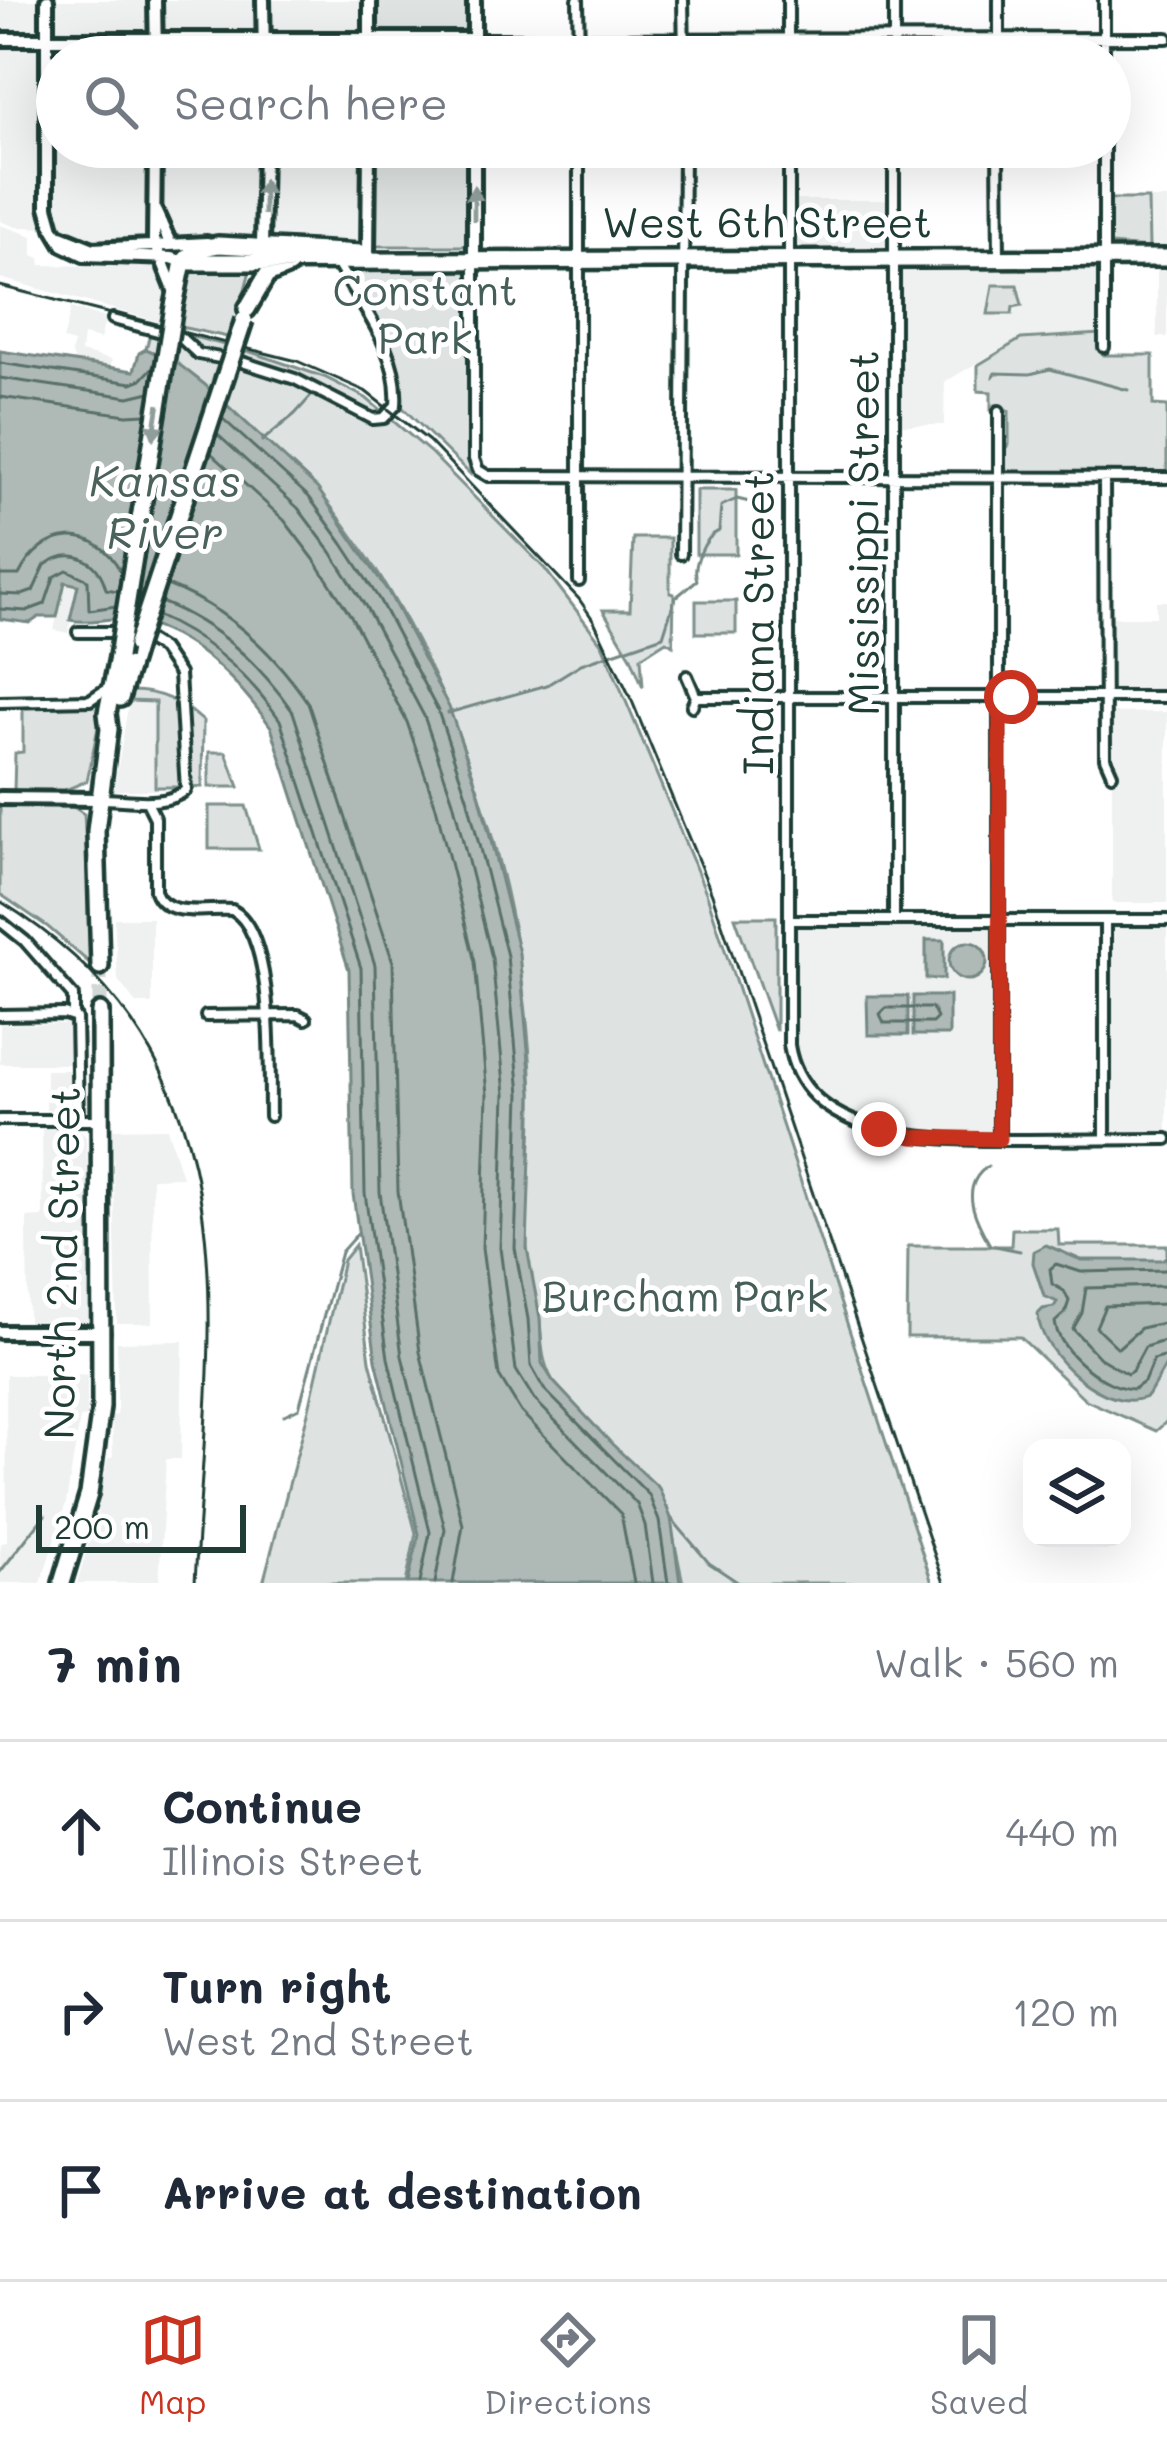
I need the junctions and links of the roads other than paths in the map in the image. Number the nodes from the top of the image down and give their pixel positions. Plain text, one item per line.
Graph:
1 (47, 0) edge
2 (155, 0) edge
3 (263, 0) edge
4 (370, 0) edge
5 (474, 0) edge
6 (578, 0) edge
7 (683, 0) edge
8 (788, 0) edge
9 (894, 0) edge
10 (999, 0) edge
11 (1104, 0) edge
12 (47, 36) edge
13 (155, 36) edge
14 (264, 36) edge
15 (370, 36) edge
16 (474, 36) edge
17 (578, 36) edge
18 (683, 36) edge
19 (788, 36) edge
20 (894, 36) edge
21 (999, 36) edge
22 (1104, 36) edge
23 (36, 38) edge
24 (1131, 38) edge
25 (1167, 38) edge
26 (0, 39) edge
27 (47, 168) edge
28 (155, 168) edge
29 (263, 168) edge
30 (369, 168) edge
31 (474, 168) edge
32 (579, 168) edge
33 (684, 168) edge
34 (789, 168) edge
35 (894, 168) edge
36 (998, 168) edge
37 (1104, 168) edge
38 (156, 212) junction
39 (170, 243) junction
40 (218, 245) junction
41 (158, 252) junction
42 (261, 254) junction
43 (368, 258) junction
44 (1167, 258) edge
45 (473, 259) junction
46 (579, 259) junction
47 (683, 259) junction
48 (789, 259) junction
49 (894, 259) junction
50 (999, 259) junction
51 (1104, 259) junction
52 (183, 262) junction
53 (305, 262) junction
54 (337, 263) junction
55 (175, 303) junction
56 (245, 314) junction
57 (113, 319) dead end
58 (1104, 347) dead end
59 (999, 411) dead end
60 (579, 478) junction
61 (789, 478) junction
62 (894, 478) junction
63 (999, 478) junction
64 (1104, 478) junction
65 (1167, 478) edge
66 (684, 479) junction
67 (681, 554) dead end
68 (579, 581) dead end
69 (78, 632) dead end
70 (124, 659) junction
71 (114, 676) junction
72 (687, 676) dead end
73 (790, 697) junction
74 (895, 697) junction
75 (1000, 697) junction
76 (1105, 697) junction
77 (1167, 697) edge
78 (0, 702) edge
79 (109, 729) junction
80 (1112, 774) dead end
81 (0, 798) edge
82 (99, 799) junction
83 (147, 802) junction
84 (789, 920) junction
85 (894, 920) junction
86 (999, 920) junction
87 (1105, 920) junction
88 (1167, 920) edge
89 (0, 921) edge
90 (100, 966) tunnel mouth
91 (100, 1012) tunnel mouth
92 (0, 1015) edge
93 (73, 1016) junction
94 (206, 1016) dead end
95 (269, 1016) junction
96 (305, 1019) dead end
97 (270, 1116) dead end
98 (0, 1120) edge
99 (78, 1120) junction
100 (101, 1120) junction
101 (999, 1139) junction
102 (1105, 1139) junction
103 (1167, 1139) edge
104 (0, 1332) edge
105 (103, 1333) junction
106 (62, 1583) edge

1 - 12 street
2 - 13 street
3 - 14 street
4 - 15 street
5 - 16 street
6 - 17 street
7 - 18 street
8 - 19 street
9 - 20 street
10 - 21 street
11 - 22 street
23 - 26 street
24 - 25 street
27 - 41 street
28 - 38 street
42 -> 29 street
30 - 43 street
45 -> 31 street
32 - 46 street
33 - 47 street
34 - 48 street, Indiana Street
35 - 49 street, Mississippi Street
36 - 50 street
37 - 51 street
38 - 39 street
38 - 41 street
39 - 40 street, West 6th Street
39 - 41 street, West 6th Street
40 - 42 highway, West 6th Street
40 - 52 highway, West 6th Street
41 - 52 street, West 6th Street
41 - 55 street
42 - 43 highway, West 6th Street
42 - 52 highway, West 6th Street
42 - 53 highway, West 6th Street
42 - 56 highway
43 - 45 highway, West 6th Street
43 - 54 highway, West 6th Street
44 - 51 highway, West 6th Street
45 - 46 highway, West 6th Street
45 - 60 street
46 - 47 highway, West 6th Street
46 - 60 street
47 - 48 highway, West 6th Street
47 - 66 street
48 - 49 highway, West 6th Street
48 - 61 street, Indiana Street
49 - 50 highway, West 6th Street
49 - 62 street, Mississippi Street
50 - 51 highway, West 6th Street
51 - 58 street
52 - 55 highway
53 - 54 highway, West 6th Street
53 - 56 highway
54 - 57 street
55 -> 70 highway, bridge
56 - 70 highway, bridge
59 - 63 street
60 - 66 street
60 - 68 street
61 - 62 street
61 - 66 street
61 - 73 street, Indiana Street
62 - 63 street
62 - 74 street, Mississippi Street
63 - 64 street
63 - 75 street
64 - 65 street
64 - 76 street
66 - 67 street
69 - 83 street
70 - 71 highway
70 - 79 highway
71 - 78 street
71 - 79 highway
72 - 73 street
73 - 74 street
73 - 84 street, Indiana Street
74 - 75 street
74 - 85 street, Mississippi Street
75 - 76 street
75 - 86 street
76 - 77 street
76 - 80 street
79 - 82 highway
81 - 82 street
82 - 83 street
82 - 90 highway
83 - 95 street
84 - 85 street
84 - 101 street, Indiana Street
85 - 86 street
86 - 87 street
86 - 101 street
87 - 88 street
87 - 102 street
89 - 93 street
91 - 100 highway, North 2nd Street
92 - 93 street
93 - 99 street
94 - 95 street
95 - 96 street
95 - 97 street
98 - 99 street
99 - 100 street
100 - 105 highway, North 2nd Street
101 - 102 street
102 - 103 street
104 - 105 street
105 - 106 highway, North 2nd Street

